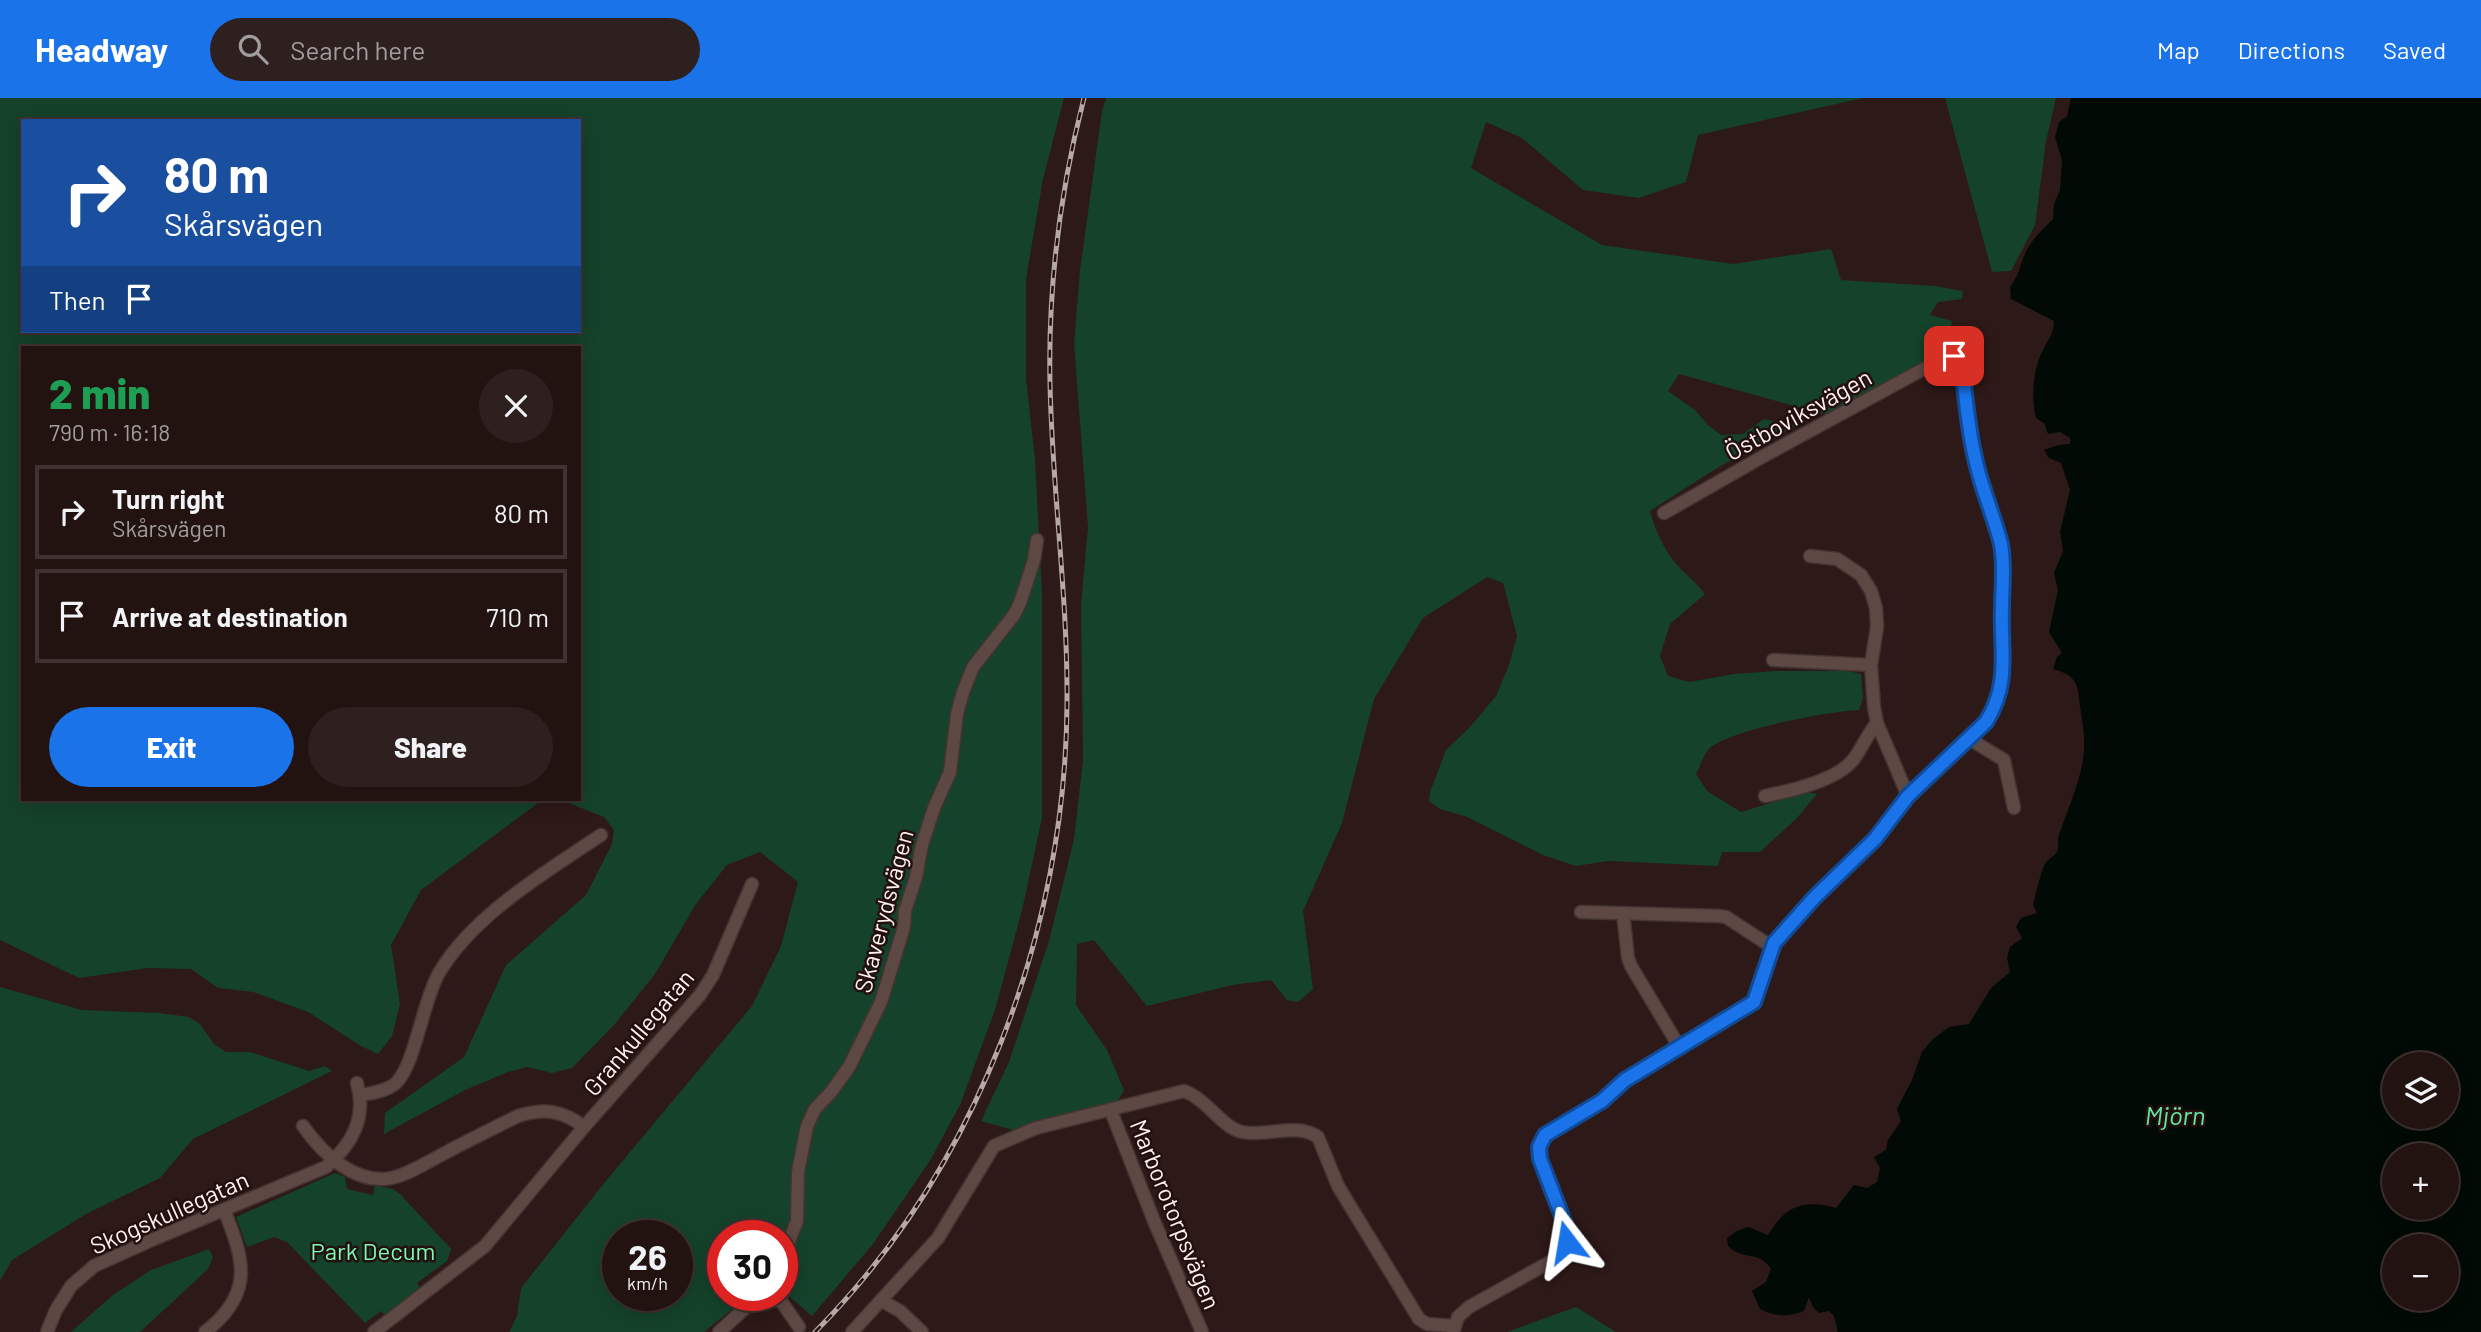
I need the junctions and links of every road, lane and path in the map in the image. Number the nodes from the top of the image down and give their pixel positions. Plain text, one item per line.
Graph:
1 (1664, 513) dead end
2 (1037, 540) dead end
3 (1810, 556) dead end
4 (1773, 660) dead end
5 (1871, 665) junction
6 (1877, 723) junction
7 (1968, 738) junction
8 (1765, 796) dead end
9 (1908, 796) junction
10 (2014, 808) dead end
11 (601, 835) dead end
12 (752, 884) dead end
13 (1581, 912) dead end
14 (1623, 913) junction
15 (1772, 947) junction
16 (1680, 1048) junction
17 (1111, 1111) junction
18 (303, 1126) dead end
19 (583, 1127) junction
20 (334, 1159) junction
21 (224, 1210) junction
22 (797, 1220) edge
23 (882, 1301) junction
24 (742, 1311) edge
25 (790, 1311) edge
26 (799, 1327) dead end
27 (1454, 1329) edge
28 (47, 1332) edge
29 (205, 1332) edge
30 (374, 1332) edge
31 (719, 1332) edge
32 (852, 1332) edge
33 (922, 1332) edge
34 (1202, 1332) edge

1 - 7 street, Östboviksvägen
2 - 22 street, Skaverydsvägen
3 - 5 street
4 - 5 street
5 - 6 street
6 - 8 street
6 - 9 street
7 - 9 street
7 - 10 street
9 - 15 street
11 - 20 street, Skogskullegatan
12 - 19 street, Grankullegatan
13 - 14 street
14 - 15 street
14 - 16 street
15 - 16 street
16 - 27 street
17 - 23 street
17 - 27 street
17 - 34 street, Marborotorpsvägen
18 - 20 street
19 - 20 street, Grankullegatan
19 - 30 street, Grankullegatan
20 - 21 street, Skogskullegatan
21 - 28 street, Skogskullegatan
21 - 29 street
23 - 32 street
23 - 33 street
24 - 31 street
25 - 26 street

